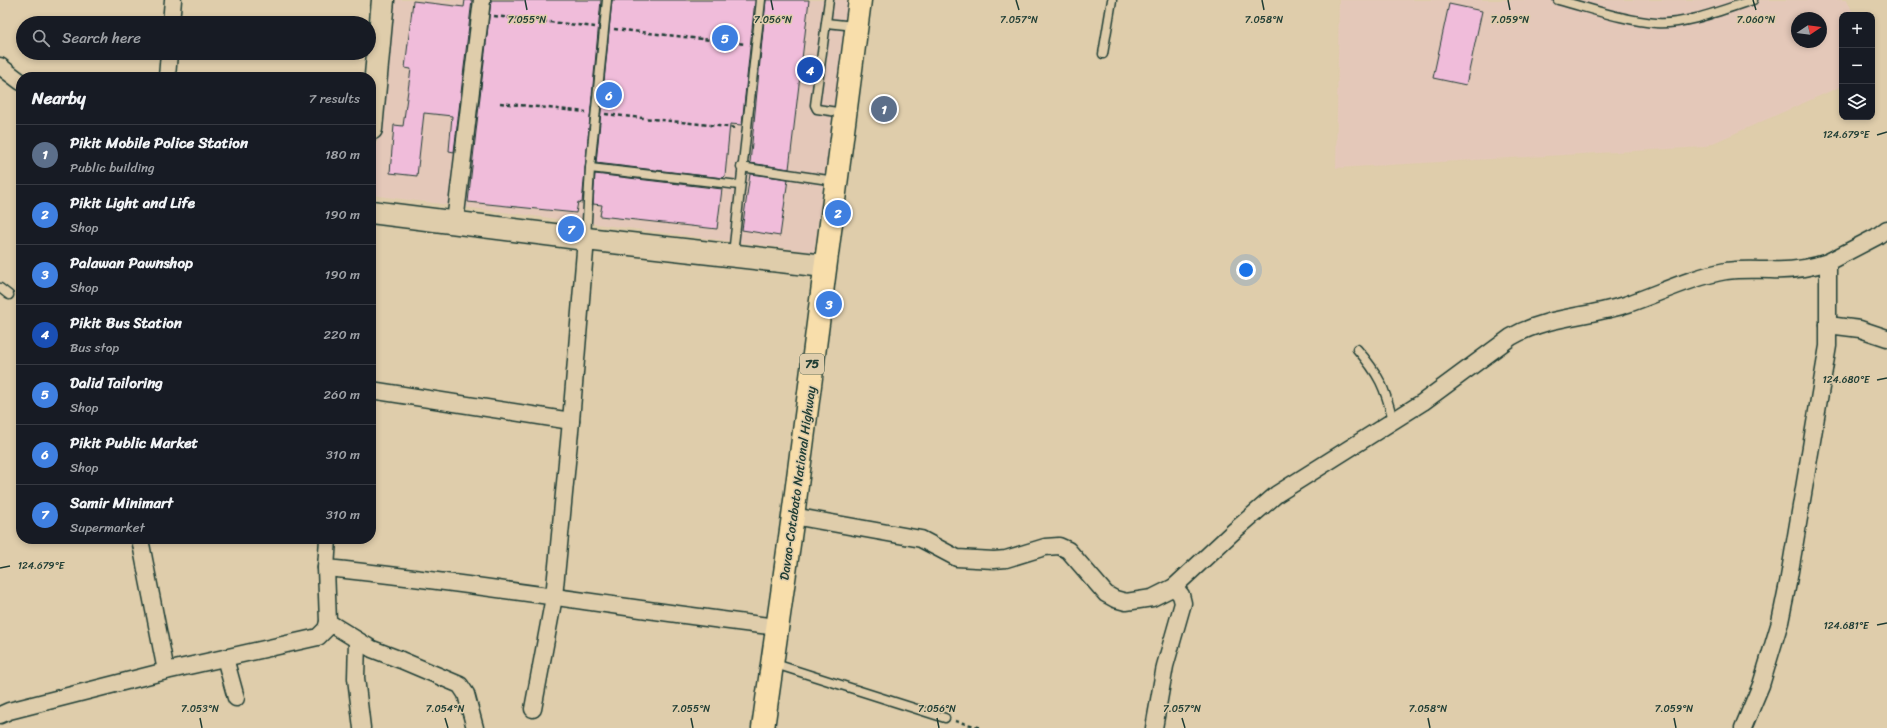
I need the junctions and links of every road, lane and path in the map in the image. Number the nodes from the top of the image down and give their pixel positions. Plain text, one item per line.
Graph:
1 (173, 0) edge
2 (383, 0) edge
3 (608, 0) edge
4 (761, 0) edge
5 (829, 0) edge
6 (860, 0) edge
7 (1112, 0) edge
8 (1558, 0) edge
9 (1753, 0) edge
10 (481, 7) edge
11 (172, 16) edge
12 (826, 23) junction
13 (856, 26) junction
14 (604, 28) junction
15 (756, 46) junction
16 (1103, 54) dead end
17 (168, 60) edge
18 (0, 66) edge
19 (167, 72) edge
20 (376, 75) edge
21 (16, 78) edge
22 (500, 103) dead end
23 (596, 113) junction
24 (844, 113) junction
25 (746, 129) junction
26 (741, 167) junction
27 (590, 168) junction
28 (835, 181) junction
29 (739, 185) junction
30 (376, 213) edge
31 (455, 222) junction
32 (1887, 229) edge
33 (586, 239) junction
34 (732, 255) junction
35 (1828, 262) junction
36 (825, 266) junction
37 (0, 288) edge
38 (9, 295) dead end
39 (1828, 325) junction
40 (1887, 338) edge
41 (1357, 349) dead end
42 (376, 391) edge
43 (1393, 420) junction
44 (571, 421) junction
45 (793, 516) junction
46 (141, 544) edge
47 (328, 544) edge
48 (326, 568) junction
49 (1174, 587) junction
50 (554, 597) junction
51 (328, 622) junction
52 (777, 627) junction
53 (357, 641) junction
54 (225, 658) junction
55 (772, 662) junction
56 (166, 671) junction
57 (236, 698) dead end
58 (533, 709) dead end
59 (0, 715) edge
60 (945, 718) joint
61 (362, 728) edge
62 (475, 728) edge
63 (763, 728) edge
64 (982, 728) edge
65 (1154, 728) edge
66 (1743, 728) edge

1 - 11 street
2 - 20 street
3 - 14 lane
4 - 15 lane
5 - 12 lane
6 - 13 highway, Davao-Cotabato National Highway / 75
7 - 16 lane
8 - 9 lane
10 - 14 path
10 - 31 street
12 - 13 lane
12 - 24 lane
13 - 24 highway, Davao-Cotabato National Highway / 75
14 - 15 path
14 - 23 lane
15 - 25 lane
17 - 19 street
18 - 21 street
22 - 23 path
23 - 25 path
23 - 27 lane
24 - 28 highway, Davao-Cotabato National Highway / 75
25 - 26 lane
26 - 28 lane
26 - 29 lane
27 - 29 lane
27 - 33 lane
28 - 36 highway, Davao-Cotabato National Highway / 75
29 - 34 lane
30 - 31 street
31 - 33 street
32 - 35 street
33 - 34 street
33 - 44 street
34 - 36 street
35 - 39 street
35 - 43 street
36 - 45 highway, Davao-Cotabato National Highway / 75
37 - 38 lane
39 - 40 street
39 - 66 street
41 - 43 lane
42 - 44 street
43 - 49 street
44 - 50 street
45 - 49 street
45 - 52 highway, Davao-Cotabato National Highway / 75
46 - 56 street
47 - 48 street
48 - 50 street
48 - 51 street
49 - 65 street
50 - 52 street
50 - 58 street
51 - 53 street
51 - 54 street
52 - 55 highway, Davao-Cotabato National Highway / 75
53 - 61 street
53 - 62 street
54 - 56 street
54 - 57 street
55 - 60 lane
55 - 63 highway, Davao-Cotabato National Highway / 75
56 - 59 street
60 - 64 path

